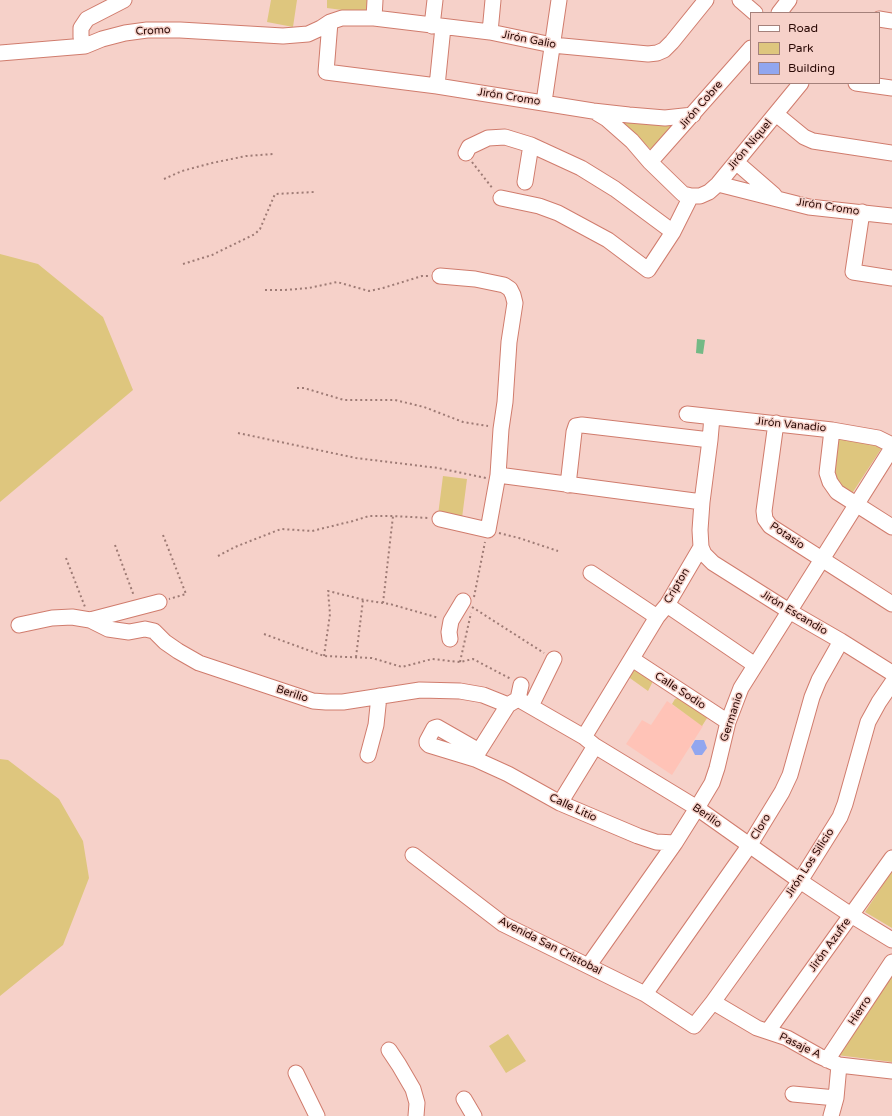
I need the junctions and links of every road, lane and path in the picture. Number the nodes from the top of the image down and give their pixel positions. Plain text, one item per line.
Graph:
1 (124, 0) edge
2 (375, 0) edge
3 (435, 0) edge
4 (493, 0) edge
5 (559, 0) edge
6 (706, 0) edge
7 (740, 0) edge
8 (789, 0) edge
9 (754, 12) edge
10 (781, 12) edge
11 (374, 18) junction
12 (880, 19) edge
13 (892, 21) edge
14 (330, 22) junction
15 (437, 26) junction
16 (490, 32) junction
17 (308, 34) joint
18 (552, 45) junction
19 (84, 46) junction
20 (750, 49) edge
21 (0, 52) edge
22 (800, 84) edge
23 (863, 84) edge
24 (437, 86) junction
25 (892, 88) edge
26 (544, 102) junction
27 (593, 111) junction
28 (776, 114) junction
29 (693, 115) junction
30 (531, 145) junction
31 (892, 153) edge
32 (273, 154) dead end
33 (466, 154) joint
34 (650, 162) junction
35 (736, 162) junction
36 (164, 179) dead end
37 (525, 182) dead end
38 (718, 184) junction
39 (314, 192) dead end
40 (691, 196) junction
41 (501, 198) joint
42 (777, 198) junction
43 (862, 212) junction
44 (892, 216) edge
45 (673, 232) junction
46 (183, 264) dead end
47 (440, 276) joint
48 (892, 278) edge
49 (265, 290) dead end
50 (297, 388) dead end
51 (687, 414) dead end
52 (712, 417) junction
53 (776, 423) junction
54 (501, 429) junction
55 (832, 430) junction
56 (238, 434) dead end
57 (710, 440) junction
58 (892, 447) edge
59 (497, 478) junction
60 (568, 485) junction
61 (702, 502) junction
62 (856, 505) junction
63 (394, 516) junction
64 (440, 519) joint
65 (892, 527) edge
66 (488, 530) junction
67 (163, 535) dead end
68 (115, 545) dead end
69 (701, 547) junction
70 (558, 551) dead end
71 (218, 556) dead end
72 (66, 558) dead end
73 (822, 559) junction
74 (591, 573) dead end
75 (363, 600) junction
76 (463, 601) joint
77 (159, 602) joint
78 (383, 603) junction
79 (892, 604) edge
80 (667, 605) junction
81 (138, 607) junction
82 (789, 612) junction
83 (657, 617) junction
84 (90, 620) junction
85 (452, 622) junction
86 (19, 625) dead end
87 (264, 634) dead end
88 (450, 639) dead end
89 (841, 641) junction
90 (324, 656) junction
91 (356, 657) junction
92 (554, 659) joint
93 (632, 659) junction
94 (755, 664) junction
95 (892, 673) edge
96 (892, 683) edge
97 (379, 696) junction
98 (516, 696) junction
99 (531, 706) junction
100 (728, 722) junction
101 (589, 741) junction
102 (368, 755) dead end
103 (560, 803) junction
104 (697, 808) junction
105 (675, 843) junction
106 (749, 846) junction
107 (413, 855) dead end
108 (892, 858) edge
109 (800, 881) junction
110 (851, 915) junction
111 (892, 940) edge
112 (892, 962) edge
113 (589, 965) junction
114 (646, 994) junction
115 (713, 1002) junction
116 (694, 1026) joint
117 (768, 1031) junction
118 (389, 1050) dead end
119 (833, 1062) junction
120 (892, 1071) edge
121 (296, 1073) dead end
122 (793, 1094) dead end
123 (836, 1098) junction
124 (464, 1099) dead end
125 (317, 1116) edge
126 (416, 1116) edge
127 (474, 1116) edge
128 (831, 1116) edge

1 - 19 street
2 - 11 street
3 - 15 street
4 - 16 street
5 - 18 street
6 - 18 street, Jirón Galio
7 - 9 street
8 - 10 street
11 - 14 street, Jirón Galio
11 - 15 street, Jirón Galio
12 - 13 street
14 - 17 street, Jirón Galio
14 - 24 street, Jirón Cromo
15 - 16 street, Jirón Galio
15 - 24 street
16 - 18 street, Jirón Galio
17 - 19 street, Cromo
18 - 26 street
19 - 21 street, Cromo
20 - 29 street, Jirón Cobre
22 - 28 street, Jirón Niquel
23 - 25 street
24 - 26 street, Jirón Cromo
26 - 27 street, Jirón Cromo
27 - 29 street, Jirón Cromo
27 - 34 street
28 - 31 street
28 - 35 street, Jirón Niquel
29 - 34 street, Jirón Cobre
30 - 33 street
30 - 37 street
30 - 45 street
32 - 36 path
33 - 41 path
34 - 40 street
35 - 38 street, Jirón Niquel
35 - 42 street
38 - 40 street, Jirón Niquel
38 - 42 street, Jirón Cromo
39 - 46 path
40 - 45 street
41 - 45 street
42 - 43 street, Jirón Cromo
43 - 44 street, Jirón Cromo
43 - 48 street
47 - 49 path
47 - 54 street
50 - 54 path
51 - 52 street, Jirón Vanadio
52 - 53 street, Jirón Vanadio
52 - 57 street
53 - 55 street, Jirón Vanadio
53 - 73 street, Potasio
54 - 59 street
55 - 58 street, Jirón Vanadio
55 - 62 street
56 - 59 path
57 - 60 street
57 - 61 street
58 - 62 street, Germanio
59 - 60 street
59 - 66 street
60 - 61 street
61 - 69 street
62 - 65 street
62 - 73 street, Germanio
63 - 64 path
63 - 71 path
63 - 78 path
64 - 66 street
66 - 70 path
67 - 77 path
68 - 81 path
69 - 80 street, Cripton
69 - 82 street, Jirón Escandio
72 - 84 path
73 - 79 street, Potasio
73 - 82 street, Germanio
74 - 83 street
75 - 78 path
75 - 90 path
75 - 91 path
76 - 85 street
76 - 92 path
77 - 81 street
78 - 85 path
80 - 83 street, Cripton
80 - 94 street
81 - 84 street
82 - 89 street, Jirón Escandio
82 - 94 street, Germanio
83 - 93 street, Cripton
84 - 86 street
84 - 97 street, Berilio
85 - 88 street
87 - 90 path
89 - 95 street, Jirón Escandio
89 - 106 street, Cloro
90 - 91 path
91 - 98 path
92 - 99 street
93 - 100 street, Calle Sodio
93 - 101 street, Cripton
94 - 100 street, Germanio
96 - 109 street, Jirón Los Silicio
97 - 98 street, Berilio
97 - 102 street
98 - 99 street, Berilio
98 - 103 street, Calle Litio
99 - 101 street, Berilio
100 - 104 street, Germanio
101 - 103 street, Cripton
101 - 104 street, Berilio
103 - 105 street, Calle Litio
104 - 105 street, Germanio
104 - 106 street, Berilio
105 - 113 street, Germanio
106 - 109 street, Berilio
106 - 114 street, Cloro
107 - 113 street, Avenida San Cristobal
108 - 110 street, Jirón Azufre
109 - 110 street, Berilio
109 - 115 street, Jirón Los Silicio
110 - 111 street, Berilio
110 - 117 street, Jirón Azufre
112 - 119 street, Hierro
113 - 114 street, Avenida San Cristobal
114 - 116 street, Avenida San Cristobal
115 - 116 street, Jirón Los Silicio
115 - 117 street, Pasaje A
117 - 119 street, Pasaje A
118 - 126 street
119 - 120 street, Pasaje A
119 - 123 street
121 - 125 street
122 - 123 street
123 - 128 street
124 - 127 street

